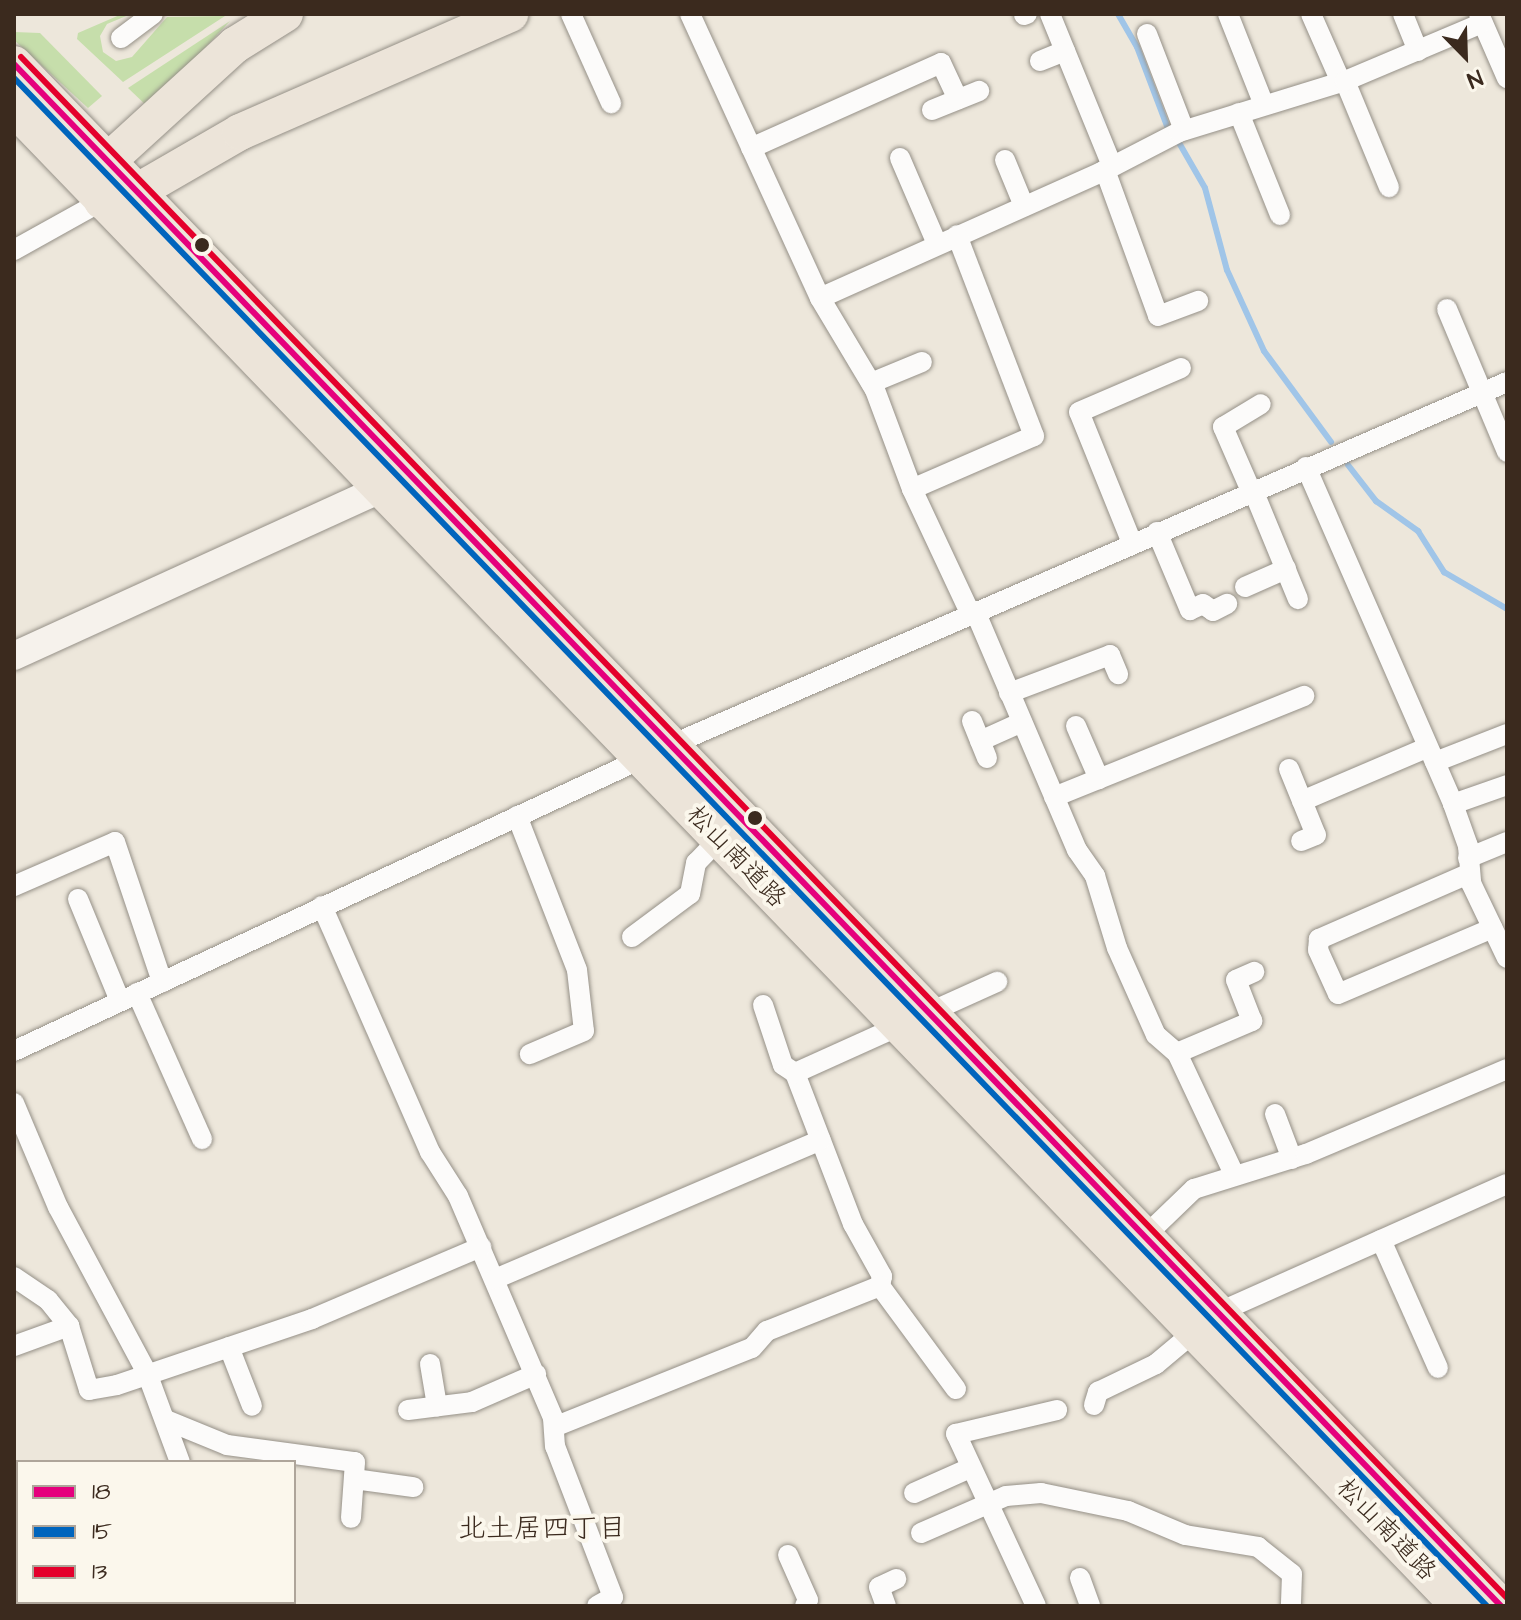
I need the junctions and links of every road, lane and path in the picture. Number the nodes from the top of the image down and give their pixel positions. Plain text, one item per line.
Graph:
1 (153, 14) edge
2 (285, 14) edge
3 (510, 14) edge
4 (571, 14) edge
5 (690, 14) edge
6 (1050, 14) edge
7 (1228, 14) edge
8 (1311, 14) edge
9 (1403, 14) edge
10 (1480, 18) edge
11 (1147, 34) dead end
12 (121, 38) dead end
13 (1500, 44) edge
14 (1065, 51) junction
15 (1418, 51) junction
16 (1040, 61) dead end
17 (14, 64) edge
18 (1507, 78) edge
19 (1343, 81) junction
20 (979, 91) dead end
21 (958, 99) junction
22 (611, 103) dead end
23 (1264, 105) junction
24 (14, 108) edge
25 (932, 110) dead end
26 (1239, 113) junction
27 (1184, 130) junction
28 (751, 148) junction
29 (900, 158) dead end
30 (1005, 160) dead end
31 (108, 161) junction
32 (1108, 168) junction
33 (1389, 187) dead end
34 (138, 191) junction
35 (102, 201) junction
36 (1024, 206) junction
37 (1280, 215) dead end
38 (957, 235) junction
39 (937, 244) junction
40 (14, 250) edge
41 (820, 298) junction
42 (1198, 301) dead end
43 (1447, 309) dead end
44 (922, 362) dead end
45 (1181, 368) dead end
46 (1507, 382) edge
47 (871, 383) junction
48 (1482, 392) junction
49 (1261, 404) dead end
50 (1507, 452) edge
51 (1306, 467) junction
52 (398, 481) junction
53 (912, 489) junction
54 (1252, 491) junction
55 (1157, 532) junction
56 (1132, 543) junction
57 (1286, 569) junction
58 (1245, 587) dead end
59 (1298, 599) dead end
60 (1227, 604) dead end
61 (972, 612) junction
62 (14, 656) edge
63 (1118, 674) dead end
64 (1009, 693) junction
65 (1304, 696) dead end
66 (1022, 722) junction
67 (1076, 726) dead end
68 (1507, 734) edge
69 (980, 740) dead end
70 (656, 751) junction
71 (1431, 755) junction
72 (1289, 769) dead end
73 (1099, 779) junction
74 (1507, 785) edge
75 (1054, 797) junction
76 (1302, 801) junction
77 (1453, 804) junction
78 (517, 816) junction
79 (719, 839) junction
80 (1301, 841) dead end
81 (1507, 842) edge
82 (1468, 866) junction
83 (14, 886) edge
84 (78, 899) dead end
85 (322, 906) junction
86 (1493, 928) junction
87 (632, 937) dead end
88 (1507, 958) edge
89 (1254, 972) dead end
90 (162, 982) junction
91 (997, 982) dead end
92 (128, 997) junction
93 (763, 1005) dead end
94 (914, 1020) junction
95 (14, 1051) edge
96 (1177, 1053) junction
97 (530, 1054) dead end
98 (1507, 1069) edge
99 (795, 1073) junction
100 (14, 1103) edge
101 (1275, 1114) dead end
102 (202, 1139) dead end
103 (821, 1140) junction
104 (1292, 1159) junction
105 (1234, 1174) junction
106 (1507, 1184) edge
107 (1143, 1238) junction
108 (1381, 1240) junction
109 (481, 1247) junction
110 (14, 1277) edge
111 (495, 1279) junction
112 (880, 1286) junction
113 (1206, 1322) junction
114 (69, 1326) junction
115 (14, 1346) edge
116 (229, 1347) junction
117 (430, 1364) dead end
118 (1438, 1368) dead end
119 (147, 1373) junction
120 (536, 1374) junction
121 (956, 1389) dead end
122 (1094, 1405) dead end
123 (252, 1406) dead end
124 (437, 1406) junction
125 (408, 1410) dead end
126 (1057, 1410) dead end
127 (166, 1420) junction
128 (554, 1427) junction
129 (277, 1457) edge
130 (179, 1460) edge
131 (970, 1468) junction
132 (354, 1479) junction
133 (413, 1487) dead end
134 (914, 1493) dead end
135 (991, 1503) junction
136 (351, 1518) dead end
137 (921, 1533) dead end
138 (788, 1555) dead end
139 (1080, 1578) dead end
140 (896, 1579) dead end
141 (813, 1600) edge
142 (597, 1606) edge
143 (886, 1606) edge
144 (1036, 1606) edge
145 (1090, 1606) edge
146 (1291, 1606) edge
147 (1459, 1606) edge
148 (1501, 1606) edge

1 - 12 street
2 - 31 highway
3 - 34 highway
4 - 22 street
5 - 28 street
6 - 14 street
7 - 23 street
8 - 19 street
9 - 15 street
10 - 13 street
10 - 15 street
11 - 27 street
13 - 18 street
14 - 16 street
14 - 32 street
15 - 19 street
17 - 31 highway, 松山南道路
19 - 23 street
19 - 33 street
20 - 21 street
21 - 25 street
21 - 28 street
23 - 26 street
24 - 35 highway, 松山南道路
26 - 27 street
26 - 37 street
27 - 32 street
28 - 41 street
29 - 39 street
30 - 36 street
31 - 34 highway, 松山南道路
31 - 35 highway
32 - 36 street
32 - 42 street
34 - 35 highway
34 - 52 highway, 松山南道路
35 - 40 street
35 - 52 highway, 松山南道路
36 - 38 street
38 - 39 street
38 - 53 street
39 - 41 street
41 - 47 street
43 - 48 street
44 - 47 street
45 - 56 street
46 - 48 street
47 - 53 street
48 - 50 street
48 - 51 street
49 - 54 street
51 - 54 street
51 - 71 street
52 - 62 street
52 - 70 highway, 松山南道路
53 - 61 street
54 - 55 street
54 - 57 street
55 - 56 street
55 - 60 street
56 - 61 street
57 - 58 street
57 - 59 street
61 - 64 street
61 - 70 street
63 - 64 street
64 - 66 street
65 - 73 street
66 - 69 street
66 - 75 street
67 - 73 street
68 - 71 street
70 - 78 street
70 - 79 highway, 松山南道路
70 - 94 highway, 松山南道路
71 - 76 street
71 - 77 street
72 - 76 street
73 - 75 street
74 - 77 street
75 - 96 street
76 - 80 street
77 - 82 street
78 - 85 street
78 - 97 street
79 - 87 street
79 - 94 highway, 松山南道路
81 - 82 street
82 - 86 street
82 - 86 street
83 - 90 street
84 - 92 street
85 - 90 street
85 - 109 street
86 - 88 street
89 - 96 street
90 - 92 street
91 - 94 street
92 - 95 street
92 - 102 street
93 - 99 street
94 - 99 street
94 - 107 highway, 松山南道路
94 - 113 highway, 松山南道路
96 - 105 street
98 - 104 street
99 - 103 street
100 - 119 street
101 - 104 street
103 - 111 street
103 - 112 street
104 - 105 street
105 - 107 street
106 - 108 street
107 - 113 highway, 松山南道路
108 - 113 street
108 - 118 street
109 - 111 street
109 - 116 street
110 - 114 street
111 - 120 street
112 - 121 street
112 - 128 street
113 - 122 street
113 - 147 highway, 松山南道路
113 - 148 highway, 松山南道路
114 - 115 street
114 - 119 street
116 - 119 street
116 - 123 street
117 - 124 street
119 - 127 street
120 - 124 street
120 - 128 street
124 - 125 street
126 - 131 street
127 - 129 street
127 - 130 street
128 - 142 street
129 - 132 street
131 - 134 street
131 - 135 street
132 - 133 street
132 - 136 street
135 - 137 street
135 - 144 street
135 - 146 street
138 - 141 street
139 - 145 street
140 - 143 street

